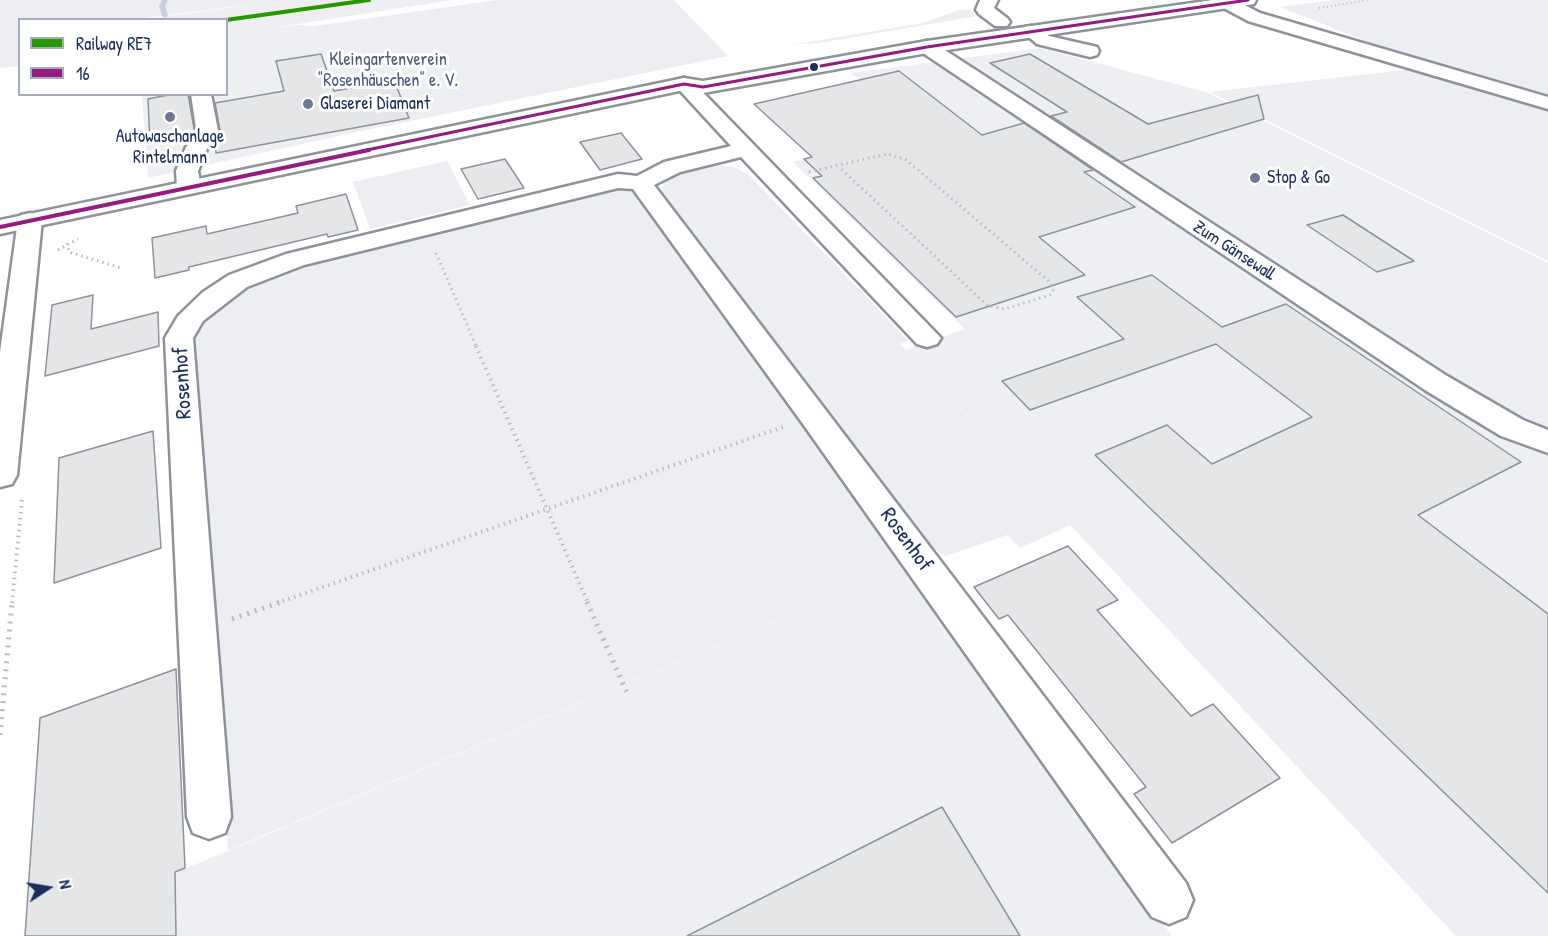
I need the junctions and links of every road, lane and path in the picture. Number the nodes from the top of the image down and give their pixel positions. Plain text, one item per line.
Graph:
1 (990, 0) edge
2 (1153, 0) edge
3 (1248, 0) edge
4 (1228, 3) junction
5 (1000, 22) junction
6 (1031, 31) junction
7 (927, 47) junction
8 (1090, 51) dead end
9 (684, 84) junction
10 (201, 96) edge
11 (1548, 103) edge
12 (747, 149) junction
13 (839, 167) junction
14 (771, 174) junction
15 (640, 183) junction
16 (189, 187) junction
17 (30, 220) junction
18 (0, 227) edge
19 (424, 227) junction
20 (69, 238) dead end
21 (121, 268) dead end
22 (927, 338) dead end
23 (6, 370) edge
24 (814, 416) junction
25 (1548, 442) edge
26 (0, 475) edge
27 (548, 509) junction
28 (198, 631) junction
29 (627, 693) dead end
30 (209, 817) dead end
31 (1169, 900) dead end

1 - 5 street
2 - 5 street
3 - 4 street
4 - 6 street
4 - 11 street
5 - 9 street
6 - 7 street
6 - 8 street
7 - 9 street
7 - 25 street, Zum Gänsewall
9 - 12 street
9 - 16 street
10 - 16 street
12 - 14 street
12 - 15 street, Rosenhof
13 - 13 path
13 - 14 path
14 - 22 street
15 - 19 street, Rosenhof
15 - 24 street, Rosenhof
16 - 17 street
17 - 18 street
17 - 23 street
19 - 27 path
19 - 28 street, Rosenhof
20 - 21 path
23 - 26 street
24 - 27 path
24 - 31 street, Rosenhof
27 - 28 path
27 - 29 path
28 - 30 street, Rosenhof

